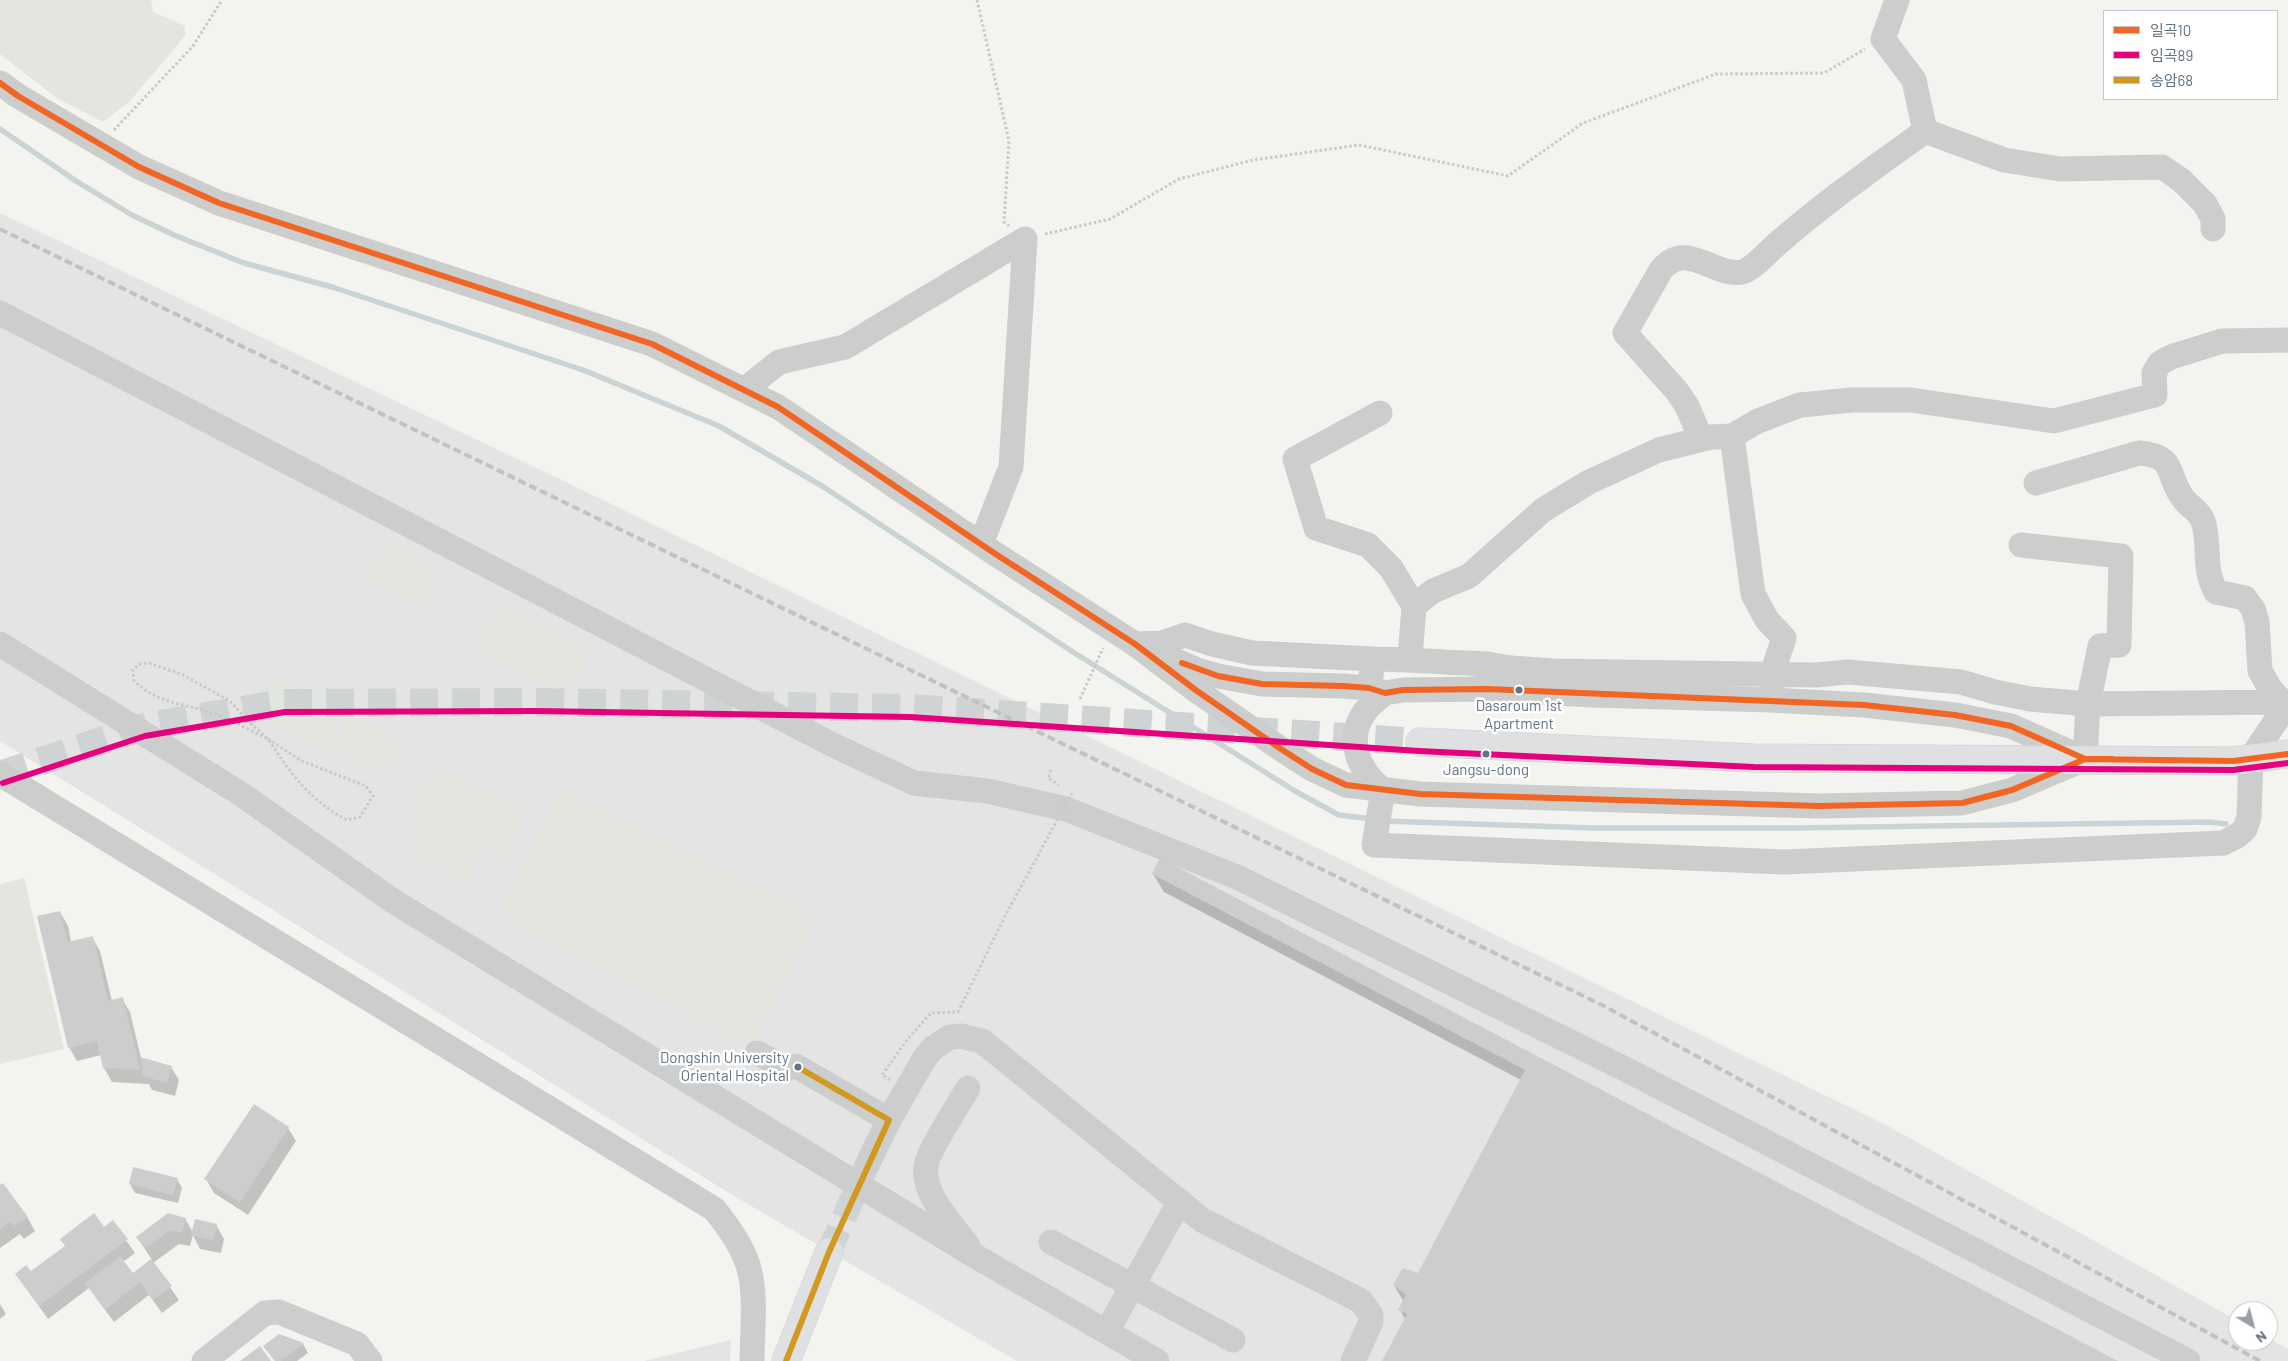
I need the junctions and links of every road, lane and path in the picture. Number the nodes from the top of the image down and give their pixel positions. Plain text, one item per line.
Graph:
1 (222, 0) edge
2 (976, 0) edge
3 (1897, 0) edge
4 (1883, 39) junction
5 (0, 83) edge
6 (1925, 131) junction
7 (101, 144) junction
8 (2213, 229) dead end
9 (1025, 239) junction
10 (0, 313) edge
11 (2288, 340) edge
12 (744, 390) junction
13 (1380, 413) dead end
14 (1732, 436) junction
15 (1702, 439) junction
16 (2036, 483) dead end
17 (981, 544) junction
18 (2021, 545) dead end
19 (1414, 606) junction
20 (0, 644) edge
21 (1135, 644) junction
22 (1100, 655) dead end
23 (1373, 659) junction
24 (1410, 659) junction
25 (1486, 664) junction
26 (1774, 675) junction
27 (1975, 686) junction
28 (1487, 689) junction
29 (1377, 691) junction
30 (1080, 699) dead end
31 (1771, 700) junction
32 (2285, 703) edge
33 (2088, 704) junction
34 (1972, 717) junction
35 (268, 739) junction
36 (1420, 742) tunnel mouth
37 (2288, 754) edge
38 (2251, 758) junction
39 (2085, 759) junction
40 (1051, 770) dead end
41 (0, 774) edge
42 (1382, 796) junction
43 (958, 1012) dead end
44 (757, 1054) dead end
45 (968, 1088) dead end
46 (889, 1120) junction
47 (868, 1163) tunnel mouth
48 (1180, 1201) junction
49 (1050, 1242) dead end
50 (829, 1252) tunnel mouth
51 (975, 1256) junction
52 (1132, 1285) junction
53 (1107, 1331) junction
54 (1233, 1340) dead end
55 (204, 1361) edge
56 (370, 1361) edge
57 (752, 1361) edge
58 (786, 1361) edge
59 (1157, 1361) edge
60 (1353, 1361) edge
61 (2188, 1361) edge

1 - 7 path
2 - 9 path
3 - 4 street
4 - 6 street
4 - 9 path
5 - 7 street
6 - 8 street
6 - 15 street
7 - 12 street
9 - 12 street
9 - 17 street
10 - 61 street
11 - 14 street
12 - 17 street
13 - 19 street
14 - 15 street
14 - 26 street
15 - 19 street
16 - 32 street
17 - 21 street
18 - 33 street
19 - 24 street
20 - 51 street
21 - 23 street
21 - 29 street
21 - 42 street
22 - 30 path
23 - 24 street
23 - 29 street
24 - 25 street
25 - 26 street
25 - 28 street
26 - 27 street
26 - 31 street
27 - 33 street
27 - 34 street
28 - 29 street
28 - 31 street
29 - 42 street
31 - 34 street
32 - 33 street
32 - 38 street
33 - 39 street
34 - 39 street
35 - 35 path
35 - 35 path
36 - 39 main road
37 - 38 main road
38 - 39 main road
38 - 42 street
39 - 42 street
40 - 43 path, bridge
41 - 57 street
44 - 46 street
45 - 51 street
46 - 47 street
46 - 48 street
48 - 52 street
48 - 60 street
49 - 52 street
50 - 58 main road
51 - 53 street
52 - 53 street
52 - 54 street
53 - 59 street
55 - 56 street

